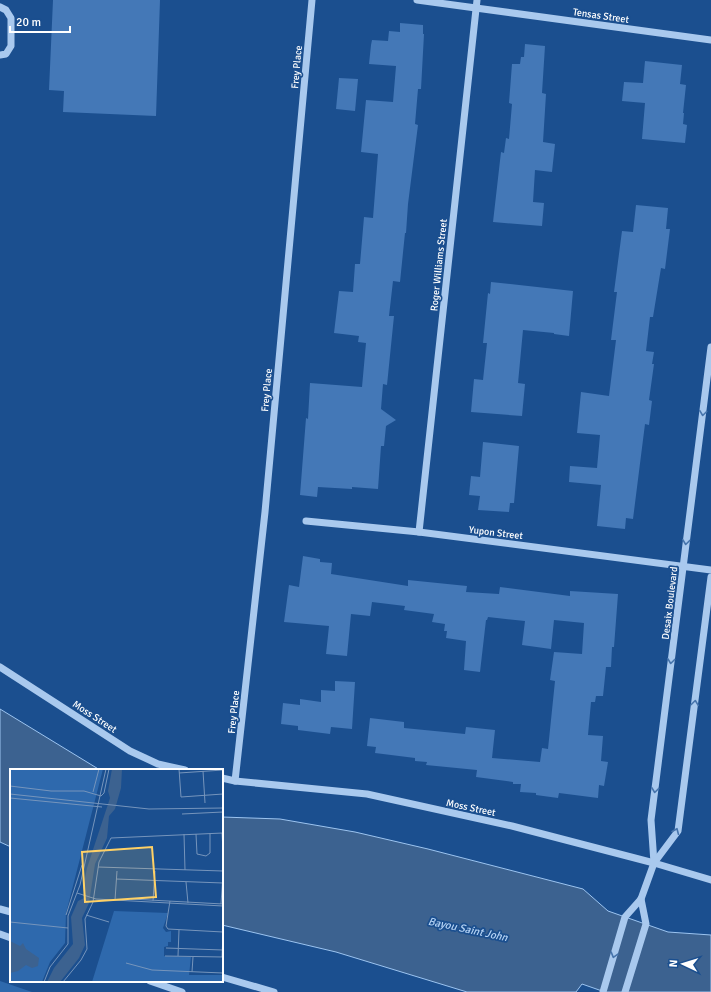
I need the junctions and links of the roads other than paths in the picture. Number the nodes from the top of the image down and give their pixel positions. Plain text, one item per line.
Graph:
1 (312, 0) edge
2 (417, 0) edge
3 (476, 4) edge
4 (0, 7) edge
5 (711, 40) edge
6 (0, 56) edge
7 (711, 347) edge
8 (306, 521) dead end
9 (419, 532) junction
10 (683, 567) junction
11 (711, 570) edge
12 (711, 577) edge
13 (0, 666) edge
14 (180, 769) edge
15 (223, 778) edge
16 (235, 781) junction
17 (654, 863) junction
18 (711, 880) edge
19 (641, 899) junction
20 (0, 909) edge
21 (10, 912) edge
22 (0, 934) edge
23 (10, 938) edge
24 (223, 976) edge
25 (153, 982) edge
26 (182, 992) edge
27 (274, 992) edge
28 (603, 992) edge
29 (625, 992) edge

1 - 16 street, Frey Place
2 - 3 street, Tensas Street
3 - 5 street, Tensas Street
3 - 9 street, Roger Williams Street
4 - 6 street
7 -> 10 street, Desaix Boulevard
8 - 9 street, Yupon Street
9 - 10 street, Yupon Street
10 - 11 street, Yupon Street
10 -> 17 street, Desaix Boulevard
17 -> 12 street, Desaix Boulevard
13 - 14 street, Moss Street
15 - 16 street, Moss Street
16 - 17 street, Moss Street
17 - 18 street, Moss Street
17 - 19 street, Desaix Boulevard
19 -> 28 street, Desaix Boulevard
19 - 29 street
20 - 21 street
22 - 23 street
24 - 27 street
25 - 26 street

